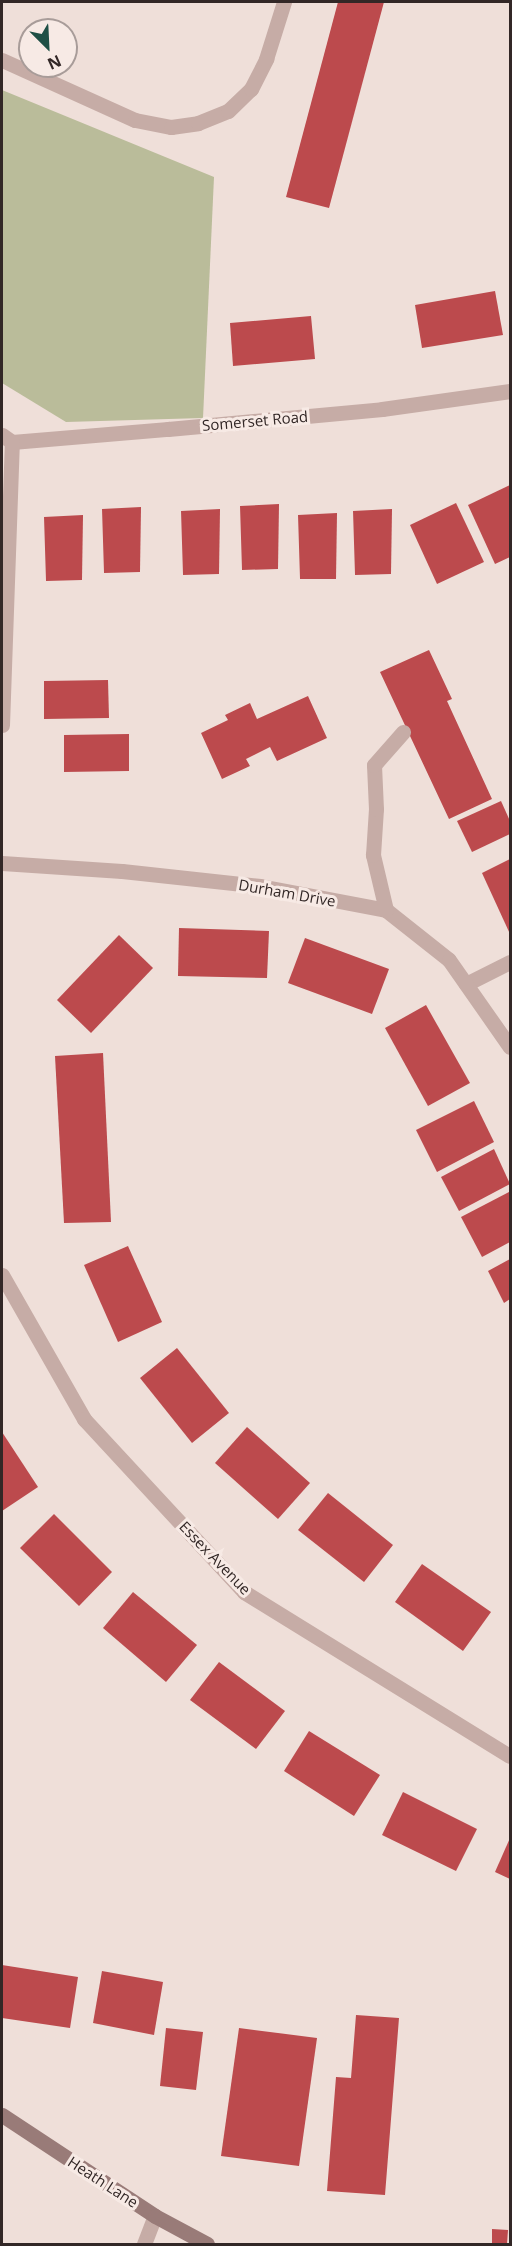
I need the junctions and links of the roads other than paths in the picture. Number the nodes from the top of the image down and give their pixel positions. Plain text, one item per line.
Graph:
1 (284, 2) edge
2 (2, 60) edge
3 (510, 391) edge
4 (7, 438) edge
5 (2, 725) edge
6 (403, 732) dead end
7 (2, 863) edge
8 (386, 910) junction
9 (510, 962) edge
10 (466, 984) junction
11 (510, 1047) edge
12 (2, 1275) edge
13 (510, 1756) edge
14 (2, 2115) edge
15 (155, 2216) junction
16 (144, 2244) edge
17 (207, 2244) edge

1 - 2 street
3 - 4 street, Somerset Road
4 - 5 street
6 - 8 street
7 - 8 street, Durham Drive
8 - 10 street, Durham Drive
9 - 10 street
10 - 11 street, Durham Drive
12 - 13 street, Essex Avenue
14 - 15 street, Heath Lane
15 - 16 street
15 - 17 street, Heath Lane

